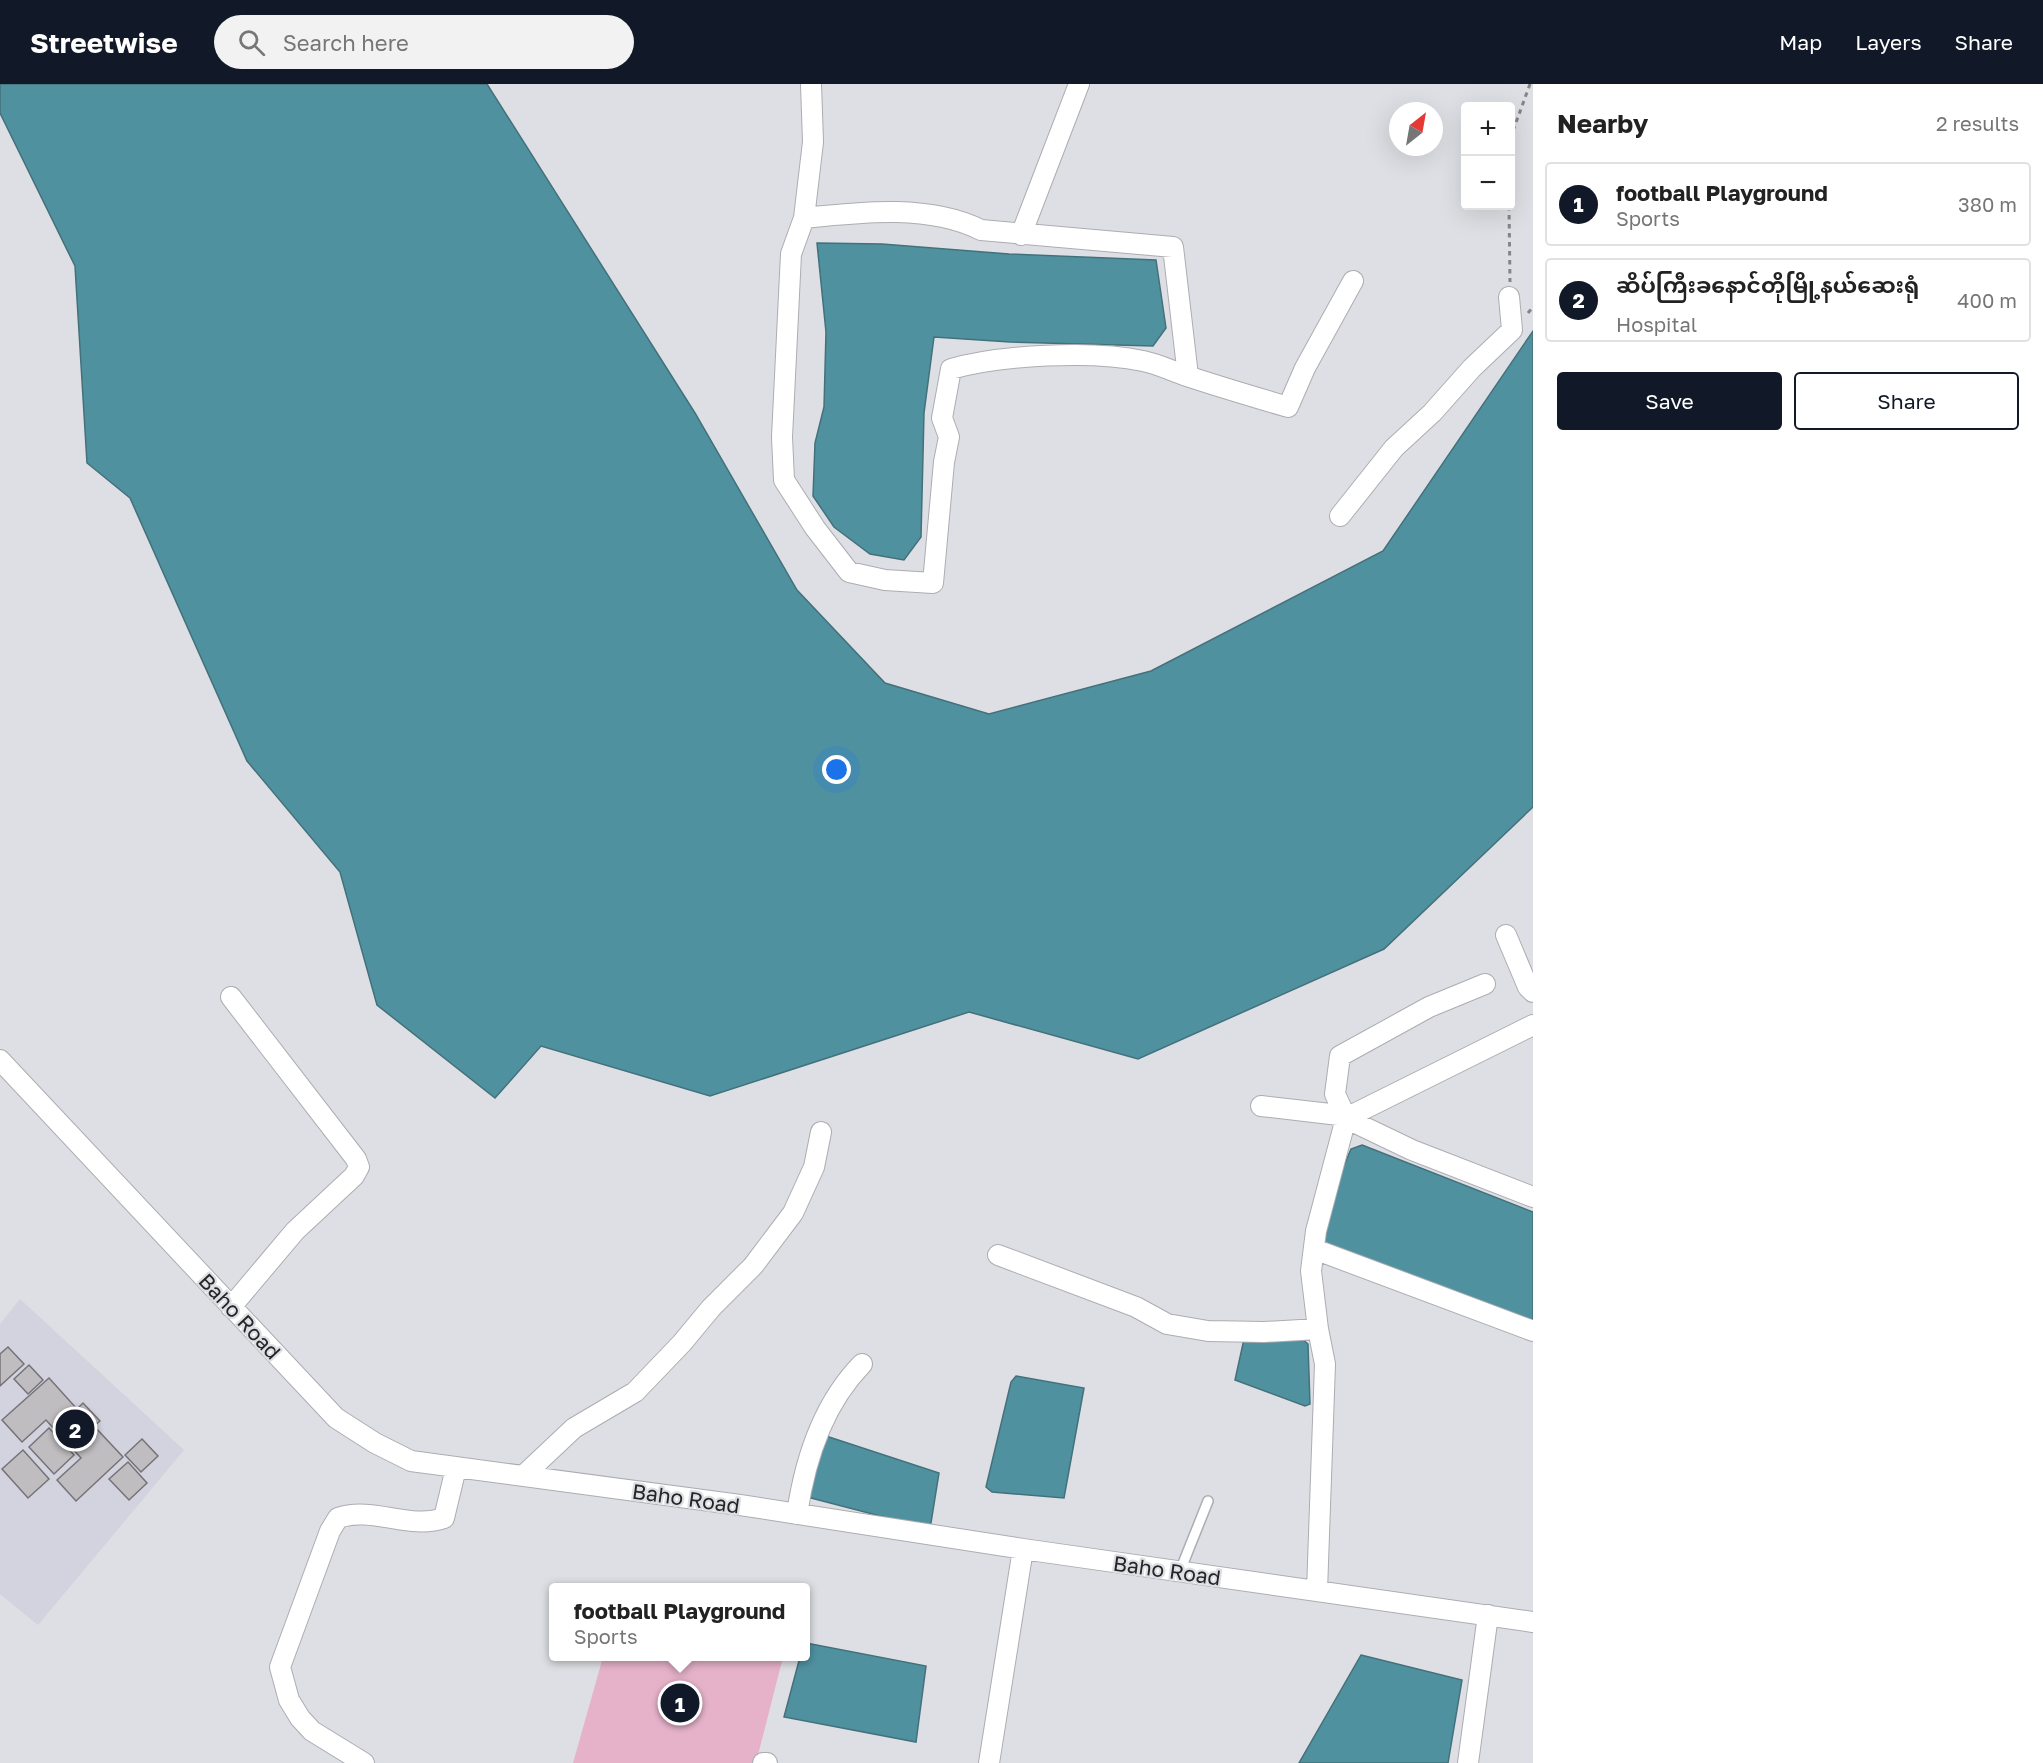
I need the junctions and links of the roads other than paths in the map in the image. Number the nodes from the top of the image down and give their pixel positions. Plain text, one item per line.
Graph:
1 (811, 84) edge
2 (1079, 84) edge
3 (804, 218) junction
4 (1021, 235) junction
5 (1353, 281) dead end
6 (1509, 297) road end
7 (1188, 376) junction
8 (1340, 516) dead end
9 (1506, 935) dead end
10 (1485, 984) dead end
11 (1533, 992) edge
12 (231, 997) dead end
13 (1533, 1025) edge
14 (0, 1060) edge
15 (1261, 1106) dead end
16 (1346, 1118) junction
17 (821, 1132) dead end
18 (1533, 1197) edge
19 (1314, 1249) junction
20 (998, 1255) dead end
21 (231, 1307) junction
22 (1318, 1329) junction
23 (1533, 1331) edge
24 (862, 1364) dead end
25 (456, 1468) junction
26 (523, 1476) junction
27 (1208, 1501) dead end
28 (797, 1514) junction
29 (1023, 1549) junction
30 (1180, 1571) junction
31 (1317, 1591) junction
32 (1488, 1615) junction
33 (1532, 1619) edge
34 (364, 1763) edge
35 (989, 1763) edge
36 (1468, 1763) edge

1 - 3 street
2 - 4 street
3 - 4 street
3 - 7 street
4 - 7 street
5 - 7 street
6 - 8 street
9 - 11 street
10 - 16 street
12 - 21 street
13 - 16 street
14 - 21 street, Baho Road
15 - 16 street
16 - 18 street
16 - 19 street
17 - 26 street
19 - 22 street
19 - 23 street
20 - 22 street
21 - 25 street, Baho Road
22 - 31 street
24 - 28 street
25 - 26 street, Baho Road
25 - 34 street
26 - 28 street, Baho Road
27 - 30 lane
28 - 29 street, Baho Road
29 - 30 street, Baho Road
29 - 35 street
30 - 31 street, Baho Road
31 - 32 street, Baho Road
32 - 33 street, Baho Road
32 - 36 street

